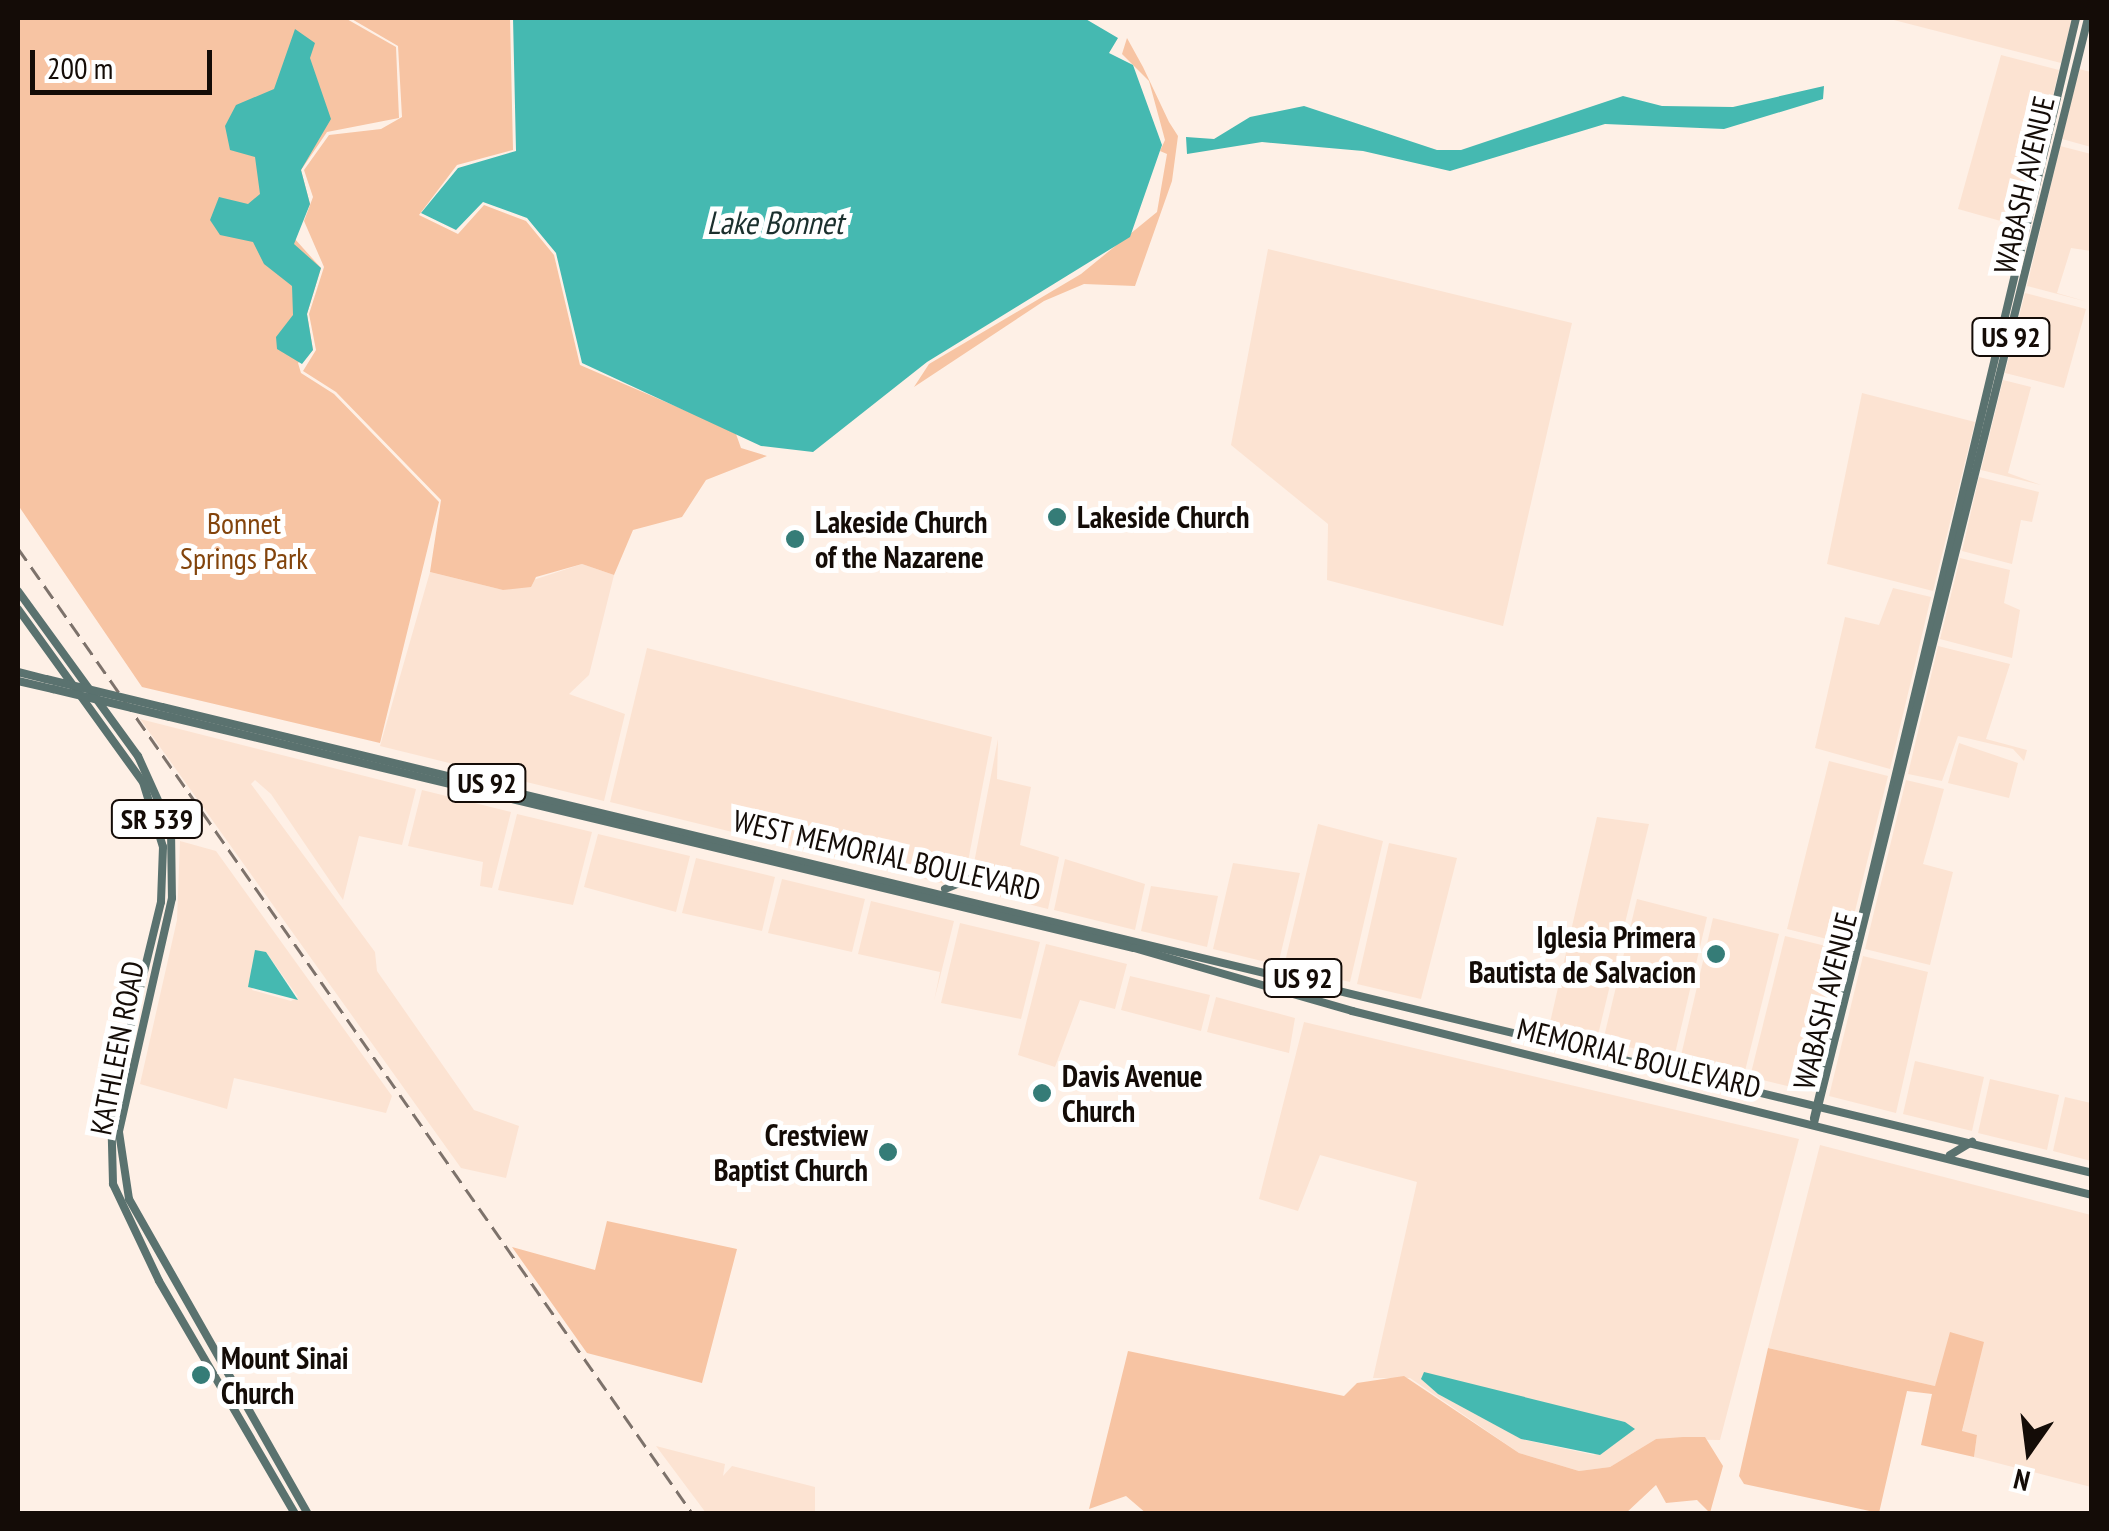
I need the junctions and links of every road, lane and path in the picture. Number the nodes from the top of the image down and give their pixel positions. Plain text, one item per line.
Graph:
1 (2076, 18) edge
2 (2088, 18) edge
3 (18, 591) edge
4 (18, 609) edge
5 (18, 672) edge
6 (18, 680) edge
7 (423, 773) junction
8 (163, 850) junction
9 (786, 855) junction
10 (758, 859) junction
11 (811, 860) junction
12 (782, 865) junction
13 (968, 879) dead end
14 (938, 890) junction
15 (157, 917) junction
16 (167, 920) junction
17 (1136, 938) junction
18 (1156, 942) junction
19 (1116, 944) junction
20 (1134, 948) junction
21 (1177, 959) joint
22 (158, 962) junction
23 (1746, 1084) joint
24 (1813, 1100) junction
25 (1824, 1103) junction
26 (1814, 1122) junction
27 (1972, 1142) junction
28 (1946, 1156) junction
29 (2092, 1173) edge
30 (2092, 1195) edge
31 (210, 1370) junction
32 (250, 1416) junction
33 (295, 1514) edge
34 (308, 1514) edge

1 - 24 main road, WABASH AVENUE / US 92
2 - 25 main road, WABASH AVENUE / US 92
3 - 16 main road, KATHLEEN ROAD / SR 539
4 - 8 main road, KATHLEEN ROAD / SR 539
5 - 7 main road, WEST MEMORIAL BOULEVARD / US 92, bridge
6 - 7 main road, WEST MEMORIAL BOULEVARD / US 92, bridge
7 - 9 main road, WEST MEMORIAL BOULEVARD / US 92
7 - 10 main road, WEST MEMORIAL BOULEVARD / US 92
8 - 15 main road, KATHLEEN ROAD / SR 539
8 - 16 main road
9 - 10 main road
9 - 11 main road, WEST MEMORIAL BOULEVARD / US 92
10 - 12 main road, WEST MEMORIAL BOULEVARD / US 92
11 - 12 main road
11 - 14 main road, WEST MEMORIAL BOULEVARD / US 92
12 - 19 main road, WEST MEMORIAL BOULEVARD / US 92
13 - 14 main road
14 - 17 main road, WEST MEMORIAL BOULEVARD / US 92
15 - 22 main road
15 - 31 main road, KATHLEEN ROAD / SR 539
16 - 22 main road, KATHLEEN ROAD / SR 539
17 - 18 main road, WEST MEMORIAL BOULEVARD / US 92
17 - 19 main road
18 - 20 main road
18 - 23 main road, WEST MEMORIAL BOULEVARD / US 92
19 - 20 main road, WEST MEMORIAL BOULEVARD / US 92
20 - 21 main road, WEST MEMORIAL BOULEVARD / US 92
21 - 26 main road, MEMORIAL BOULEVARD / US 92
22 - 32 main road, KATHLEEN ROAD / SR 539
23 - 24 main road, MEMORIAL BOULEVARD / US 92
24 - 25 main road, MEMORIAL BOULEVARD
24 - 26 main road, WABASH AVENUE
25 - 26 main road, WABASH AVENUE / US 92
25 - 27 main road, MEMORIAL BOULEVARD
26 - 28 main road, MEMORIAL BOULEVARD
27 - 28 main road
27 - 29 main road, MEMORIAL BOULEVARD
28 - 30 main road, MEMORIAL BOULEVARD
31 - 32 main road
31 - 33 main road, KATHLEEN ROAD / SR 539
32 - 34 main road, KATHLEEN ROAD / SR 539

